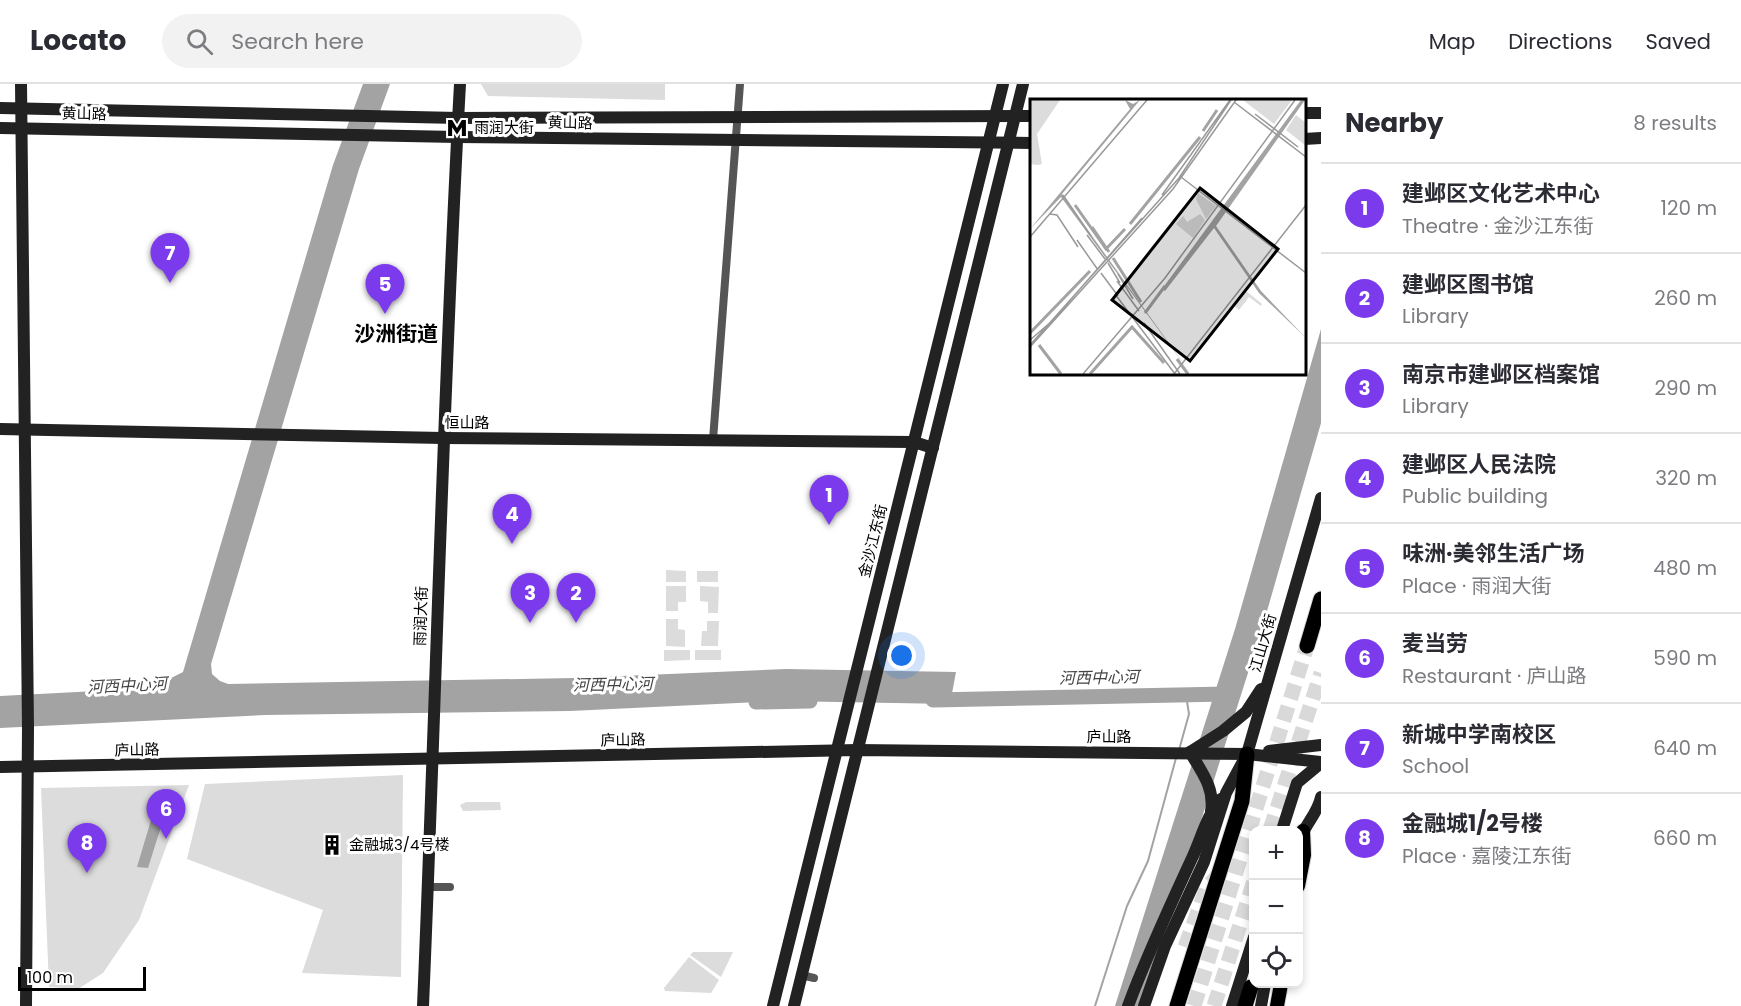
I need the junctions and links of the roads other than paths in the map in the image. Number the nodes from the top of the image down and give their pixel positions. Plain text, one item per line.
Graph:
1 (21, 84) edge
2 (460, 84) edge
3 (740, 84) edge
4 (1003, 84) edge
5 (1023, 84) edge
6 (0, 108) edge
7 (22, 108) junction
8 (737, 116) junction
9 (995, 116) junction
10 (1016, 116) junction
11 (1030, 116) edge
12 (458, 118) junction
13 (21, 127) junction
14 (0, 128) edge
15 (457, 137) junction
16 (1321, 138) edge
17 (735, 139) junction
18 (1306, 139) edge
19 (989, 143) junction
20 (1030, 143) edge
21 (1009, 144) junction
22 (0, 429) edge
23 (26, 429) junction
24 (443, 438) junction
25 (713, 440) junction
26 (914, 442) junction
27 (933, 448) junction
28 (1321, 498) edge
29 (1321, 599) edge
30 (1307, 646) tunnel mouth
31 (1268, 678) junction
32 (1321, 745) edge
33 (857, 750) junction
34 (836, 751) junction
35 (1190, 752) junction
36 (1247, 754) junction
37 (434, 759) junction
38 (1321, 763) edge
39 (0, 767) edge
40 (28, 767) junction
41 (1226, 793) junction
42 (1320, 804) edge
43 (1211, 811) junction
44 (1284, 826) edge
45 (1303, 834) edge
46 (428, 887) junction
47 (450, 887) dead end
48 (1185, 947) tunnel mouth
49 (1249, 953) edge
50 (1256, 988) edge
51 (1258, 988) edge
52 (1280, 988) edge
53 (26, 1006) edge
54 (423, 1006) edge
55 (773, 1006) edge
56 (794, 1006) edge
57 (1128, 1006) edge
58 (1144, 1006) edge
59 (1167, 1006) edge
60 (1177, 1006) edge
61 (1232, 1006) edge
62 (1245, 1006) edge
63 (1261, 1006) edge
64 (1277, 1006) edge

1 - 7 main road
2 - 12 main road, 雨润大街
3 - 8 street
4 - 9 main road, 金沙江东街
5 - 10 main road
6 - 7 main road, 黄山路
7 - 12 main road, 黄山路
7 - 13 main road
8 - 9 main road, 黄山路
8 - 12 main road, 黄山路
8 - 17 street
9 - 10 main road, 黄山路
9 - 19 main road, 金沙江东街
10 - 11 main road, 黄山路
10 - 21 main road
12 - 15 main road, 雨润大街
13 - 14 main road, 黄山路
13 - 15 main road, 黄山路
13 - 23 main road
15 - 17 main road, 黄山路
15 - 24 main road, 雨润大街
16 - 18 main road
17 - 19 main road, 黄山路
17 - 25 street
19 - 21 main road, 黄山路
19 - 26 main road, 金沙江东街
20 - 21 main road, 黄山路
21 - 27 main road
22 - 23 main road, 恒山路
23 - 24 main road, 恒山路
23 - 40 main road
24 - 25 main road, 恒山路
24 - 37 main road, 雨润大街
25 - 26 main road, 恒山路
26 - 27 main road, 恒山路
26 - 34 main road, 金沙江东街
27 - 33 main road
28 - 31 main road, 江山大街
29 - 30 highway
31 - 35 main road
31 - 36 main road, 江山大街
32 - 36 main road, 庐山路
33 - 34 main road, 庐山路
33 - 35 main road, 庐山路
33 - 56 main road
34 - 37 main road, 庐山路
34 - 55 main road, 金沙江东街
35 - 36 main road, 庐山路
35 - 43 main road
36 - 38 main road, 庐山路
36 - 41 main road, 江山大街
36 - 60 highway
37 - 40 main road, 庐山路
37 - 46 main road, 雨润大街
38 - 44 main road
39 - 40 main road, 庐山路
40 - 53 main road
41 - 43 main road, 江山大街
41 - 58 main road, 江山大街
42 - 45 main road
43 - 57 main road, 江山大街
46 - 47 street
46 - 54 main road, 雨润大街
48 - 59 highway
49 - 61 main road
50 - 62 highway
51 - 63 main road
52 - 64 main road

